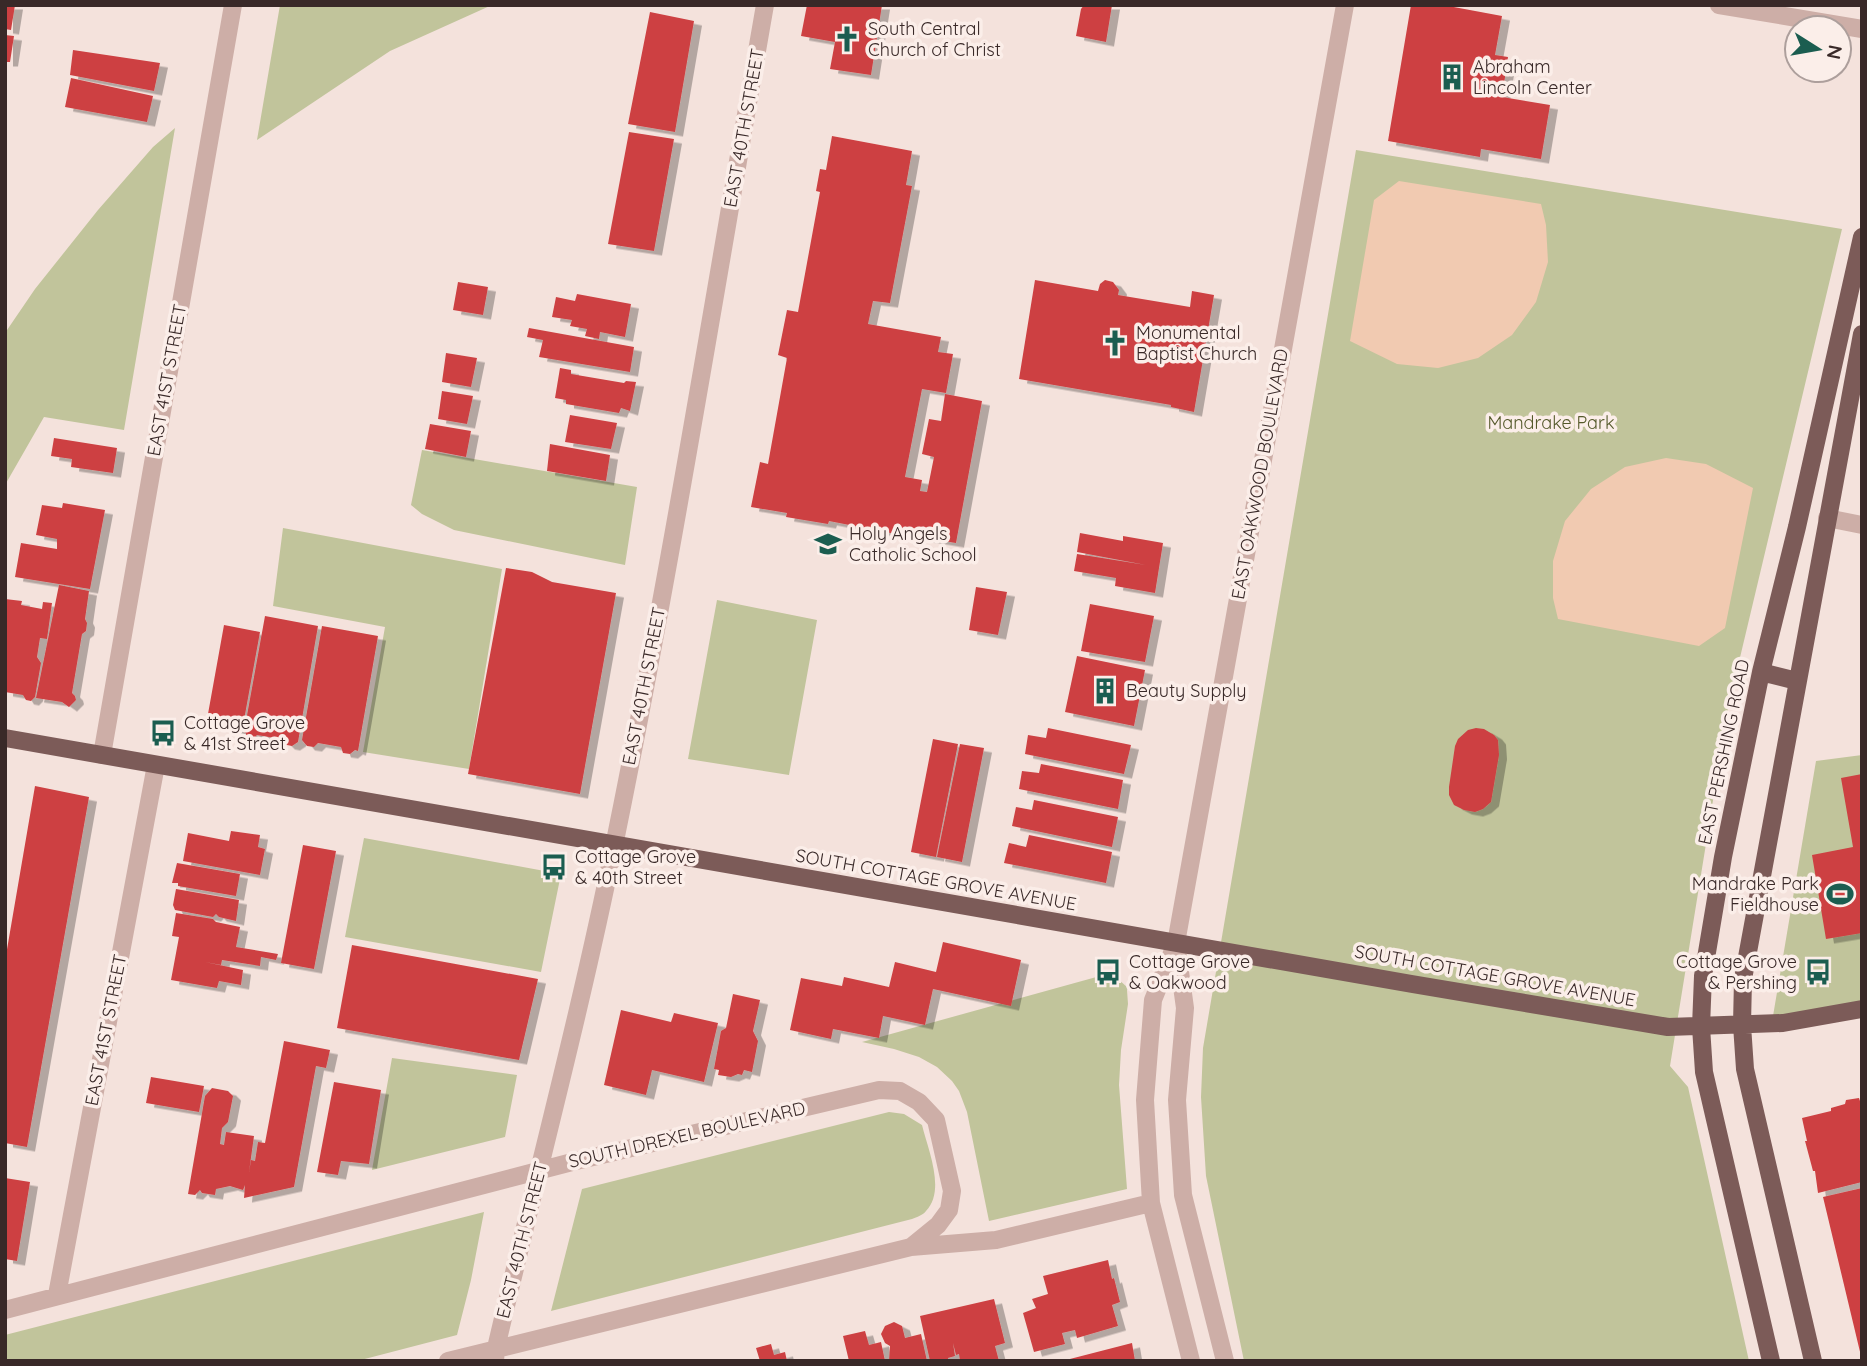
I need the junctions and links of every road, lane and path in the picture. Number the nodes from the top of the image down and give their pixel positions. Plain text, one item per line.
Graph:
1 (233, 5) edge
2 (765, 5) edge
3 (1345, 5) edge
4 (1719, 5) edge
5 (1862, 29) edge
6 (1862, 237) edge
7 (1862, 334) edge
8 (1827, 518) junction
9 (1862, 525) edge
10 (1761, 673) junction
11 (1797, 681) junction
12 (5, 738) edge
13 (102, 755) junction
14 (156, 765) junction
15 (614, 845) junction
16 (1176, 943) junction
17 (1862, 1009) edge
18 (1742, 1025) junction
19 (1701, 1027) junction
20 (539, 1170) junction
21 (1151, 1203) junction
22 (911, 1247) junction
23 (57, 1295) junction
24 (5, 1310) edge
25 (496, 1354) edge
26 (448, 1361) edge
27 (1191, 1361) edge
28 (1225, 1361) edge
29 (1771, 1361) edge
30 (1813, 1361) edge

1 - 13 street, EAST 41ST STREET
2 - 15 street, EAST 40TH STREET
3 - 16 street, EAST OAKWOOD BOULEVARD
4 - 5 street
6 - 10 main road, EAST PERSHING ROAD
7 - 8 main road
8 - 9 street
8 - 11 main road
10 - 11 main road
10 - 19 main road, EAST PERSHING ROAD
11 - 18 main road
12 - 13 main road, SOUTH COTTAGE GROVE AVENUE
13 - 14 main road, SOUTH COTTAGE GROVE AVENUE
14 - 15 main road, SOUTH COTTAGE GROVE AVENUE
14 - 23 street, EAST 41ST STREET
15 - 16 main road, SOUTH COTTAGE GROVE AVENUE
15 - 20 street, EAST 40TH STREET
16 - 19 main road, SOUTH COTTAGE GROVE AVENUE
16 - 21 street, EAST OAKWOOD BOULEVARD
16 - 28 street, EAST OAKWOOD BOULEVARD
17 - 18 main road, SOUTH COTTAGE GROVE AVENUE
18 - 19 main road, SOUTH COTTAGE GROVE AVENUE
18 - 30 main road
19 - 29 main road, EAST PERSHING ROAD
20 - 22 street, SOUTH DREXEL BOULEVARD
20 - 23 street, SOUTH DREXEL BOULEVARD
20 - 25 street, EAST 40TH STREET
21 - 22 street, SOUTH DREXEL BOULEVARD
21 - 27 street, EAST OAKWOOD BOULEVARD
22 - 25 street, SOUTH DREXEL BOULEVARD
23 - 24 street, SOUTH DREXEL BOULEVARD
25 - 26 street, SOUTH DREXEL BOULEVARD

